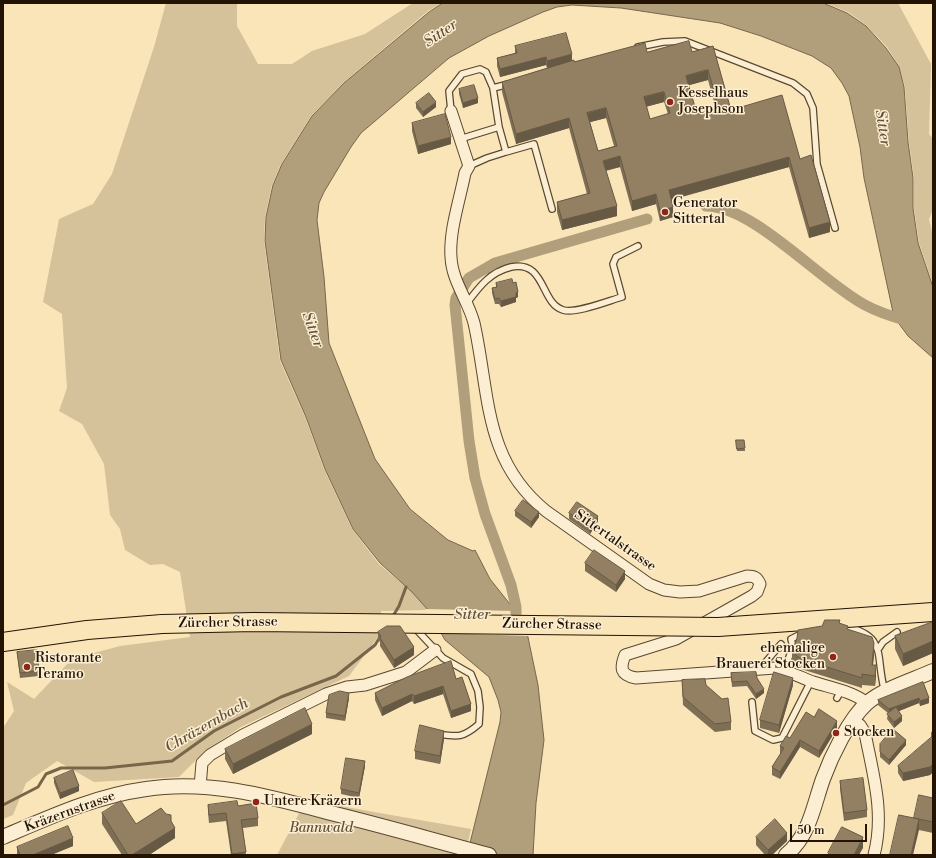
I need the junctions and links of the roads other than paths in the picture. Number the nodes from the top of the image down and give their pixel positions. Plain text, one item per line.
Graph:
1 (632, 49) edge
2 (516, 82) edge
3 (493, 88) junction
4 (451, 111) joint
5 (499, 127) junction
6 (460, 139) junction
7 (506, 152) junction
8 (469, 166) junction
9 (552, 209) dead end
10 (835, 228) dead end
11 (638, 246) dead end
12 (465, 300) junction
13 (933, 612) edge
14 (399, 618) dead end
15 (816, 626) edge
16 (810, 629) edge
17 (897, 632) dead end
18 (27, 637) junction
19 (3, 638) edge
20 (3, 642) edge
21 (781, 644) dead end
22 (879, 648) junction
23 (435, 650) junction
24 (764, 668) junction
25 (784, 670) junction
26 (406, 672) junction
27 (933, 672) edge
28 (811, 681) junction
29 (394, 684) edge
30 (885, 692) junction
31 (752, 702) dead end
32 (867, 703) junction
33 (854, 721) junction
34 (432, 733) edge
35 (200, 786) junction
36 (3, 837) edge
37 (489, 855) edge
38 (786, 855) edge
39 (874, 855) edge

1 - 10 lane
2 - 3 lane
3 - 4 lane
3 - 5 lane
4 - 6 street
5 - 6 lane
5 - 7 lane
6 - 8 street
7 - 8 lane
7 - 9 lane
8 - 12 street, Sittertalstrasse
11 - 12 lane
12 - 24 street, Sittertalstrasse
13 - 18 main road, Zürcher Strasse, bridge
14 - 23 lane
15 - 22 lane
16 - 25 lane
17 - 22 lane
18 - 19 main road, Zürcher Strasse
18 - 20 main road, Zürcher Strasse
21 - 24 lane
22 - 30 lane
23 - 26 street
23 - 34 lane
24 - 25 street, Sittertalstrasse
25 - 28 street, Sittertalstrasse
26 - 29 lane
26 - 35 street
27 - 30 street
28 - 31 lane
28 - 32 street, Sittertalstrasse
30 - 32 street
32 - 33 street
33 - 38 street
33 - 39 street
35 - 36 street, Kräzernstrasse
35 - 37 street, Kräzernstrasse

